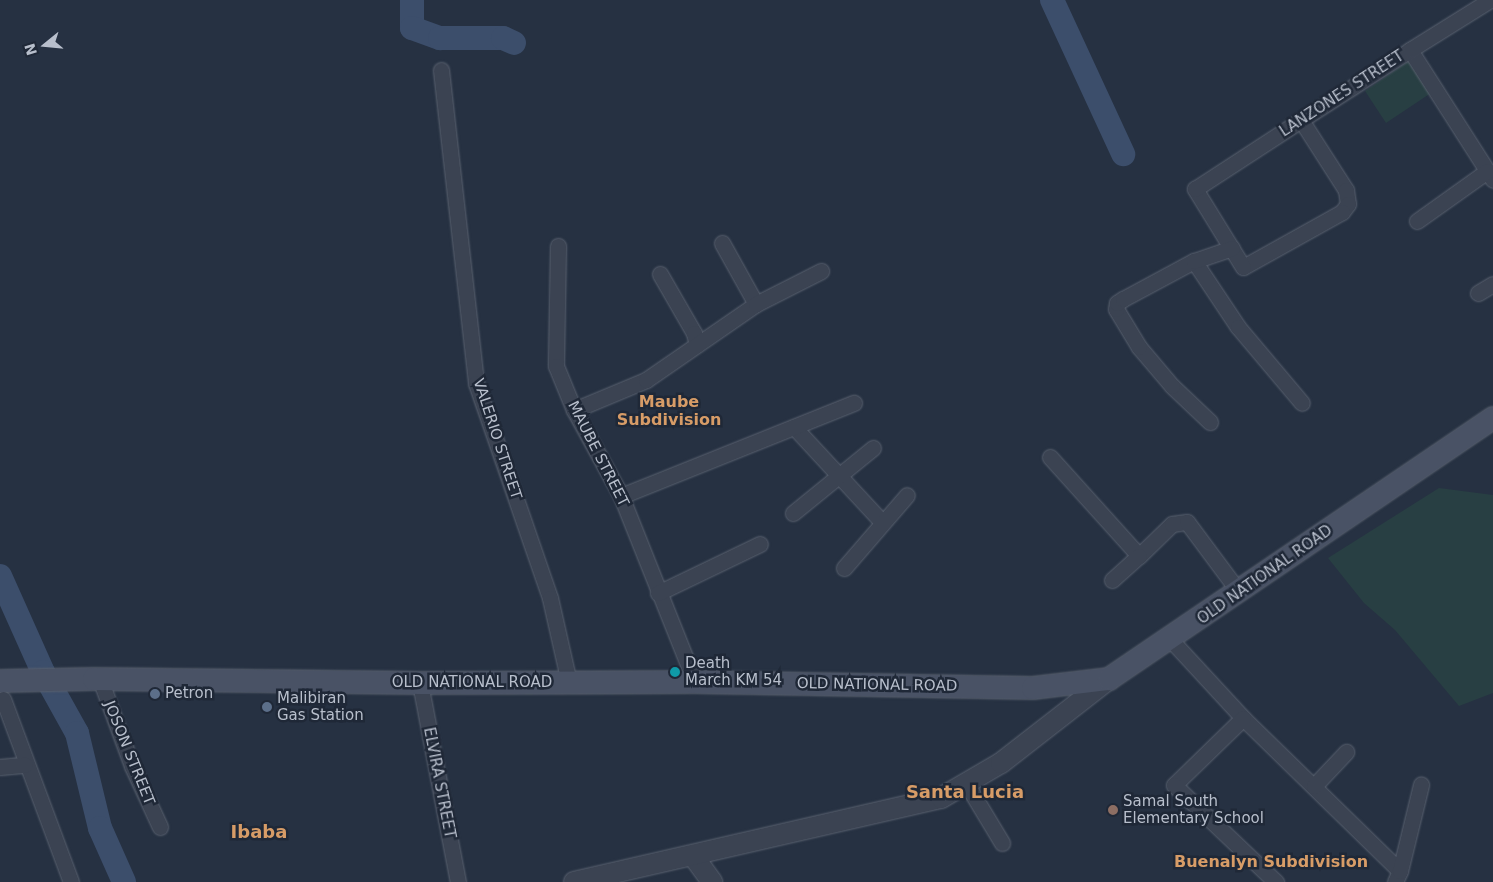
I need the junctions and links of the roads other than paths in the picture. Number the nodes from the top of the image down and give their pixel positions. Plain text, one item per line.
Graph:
1 (1489, 5) edge
2 (1410, 50) junction
3 (441, 70) dead end
4 (1301, 120) junction
5 (1490, 176) edge
6 (1416, 221) dead end
7 (722, 243) dead end
8 (558, 246) dead end
9 (1232, 248) junction
10 (1194, 261) junction
11 (821, 271) dead end
12 (660, 274) dead end
13 (1493, 284) edge
14 (1478, 293) dead end
15 (756, 304) junction
16 (697, 345) junction
17 (854, 403) dead end
18 (1302, 403) dead end
19 (574, 410) junction
20 (1493, 418) edge
21 (1210, 422) dead end
22 (794, 427) junction
23 (873, 448) dead end
24 (1050, 457) dead end
25 (838, 476) junction
26 (907, 495) dead end
27 (621, 496) junction
28 (794, 512) dead end
29 (882, 522) junction
30 (760, 544) dead end
31 (1139, 556) junction
32 (844, 568) dead end
33 (1112, 580) dead end
34 (1239, 592) junction
35 (658, 593) junction
36 (1170, 640) junction
37 (97, 679) junction
38 (1110, 679) junction
39 (569, 682) junction
40 (695, 682) junction
41 (420, 684) junction
42 (6, 687) edge
43 (1243, 718) junction
44 (1346, 752) dead end
45 (25, 765) junction
46 (0, 767) edge
47 (966, 783) junction
48 (1314, 786) junction
49 (1421, 786) dead end
50 (160, 827) dead end
51 (1002, 844) dead end
52 (694, 857) junction
53 (1398, 877) edge
54 (71, 882) edge
55 (458, 882) edge
56 (574, 882) edge
57 (712, 882) edge
58 (1276, 882) edge

1 - 2 street, LANZONES STREET
2 - 4 street, LANZONES STREET
2 - 5 street
3 - 39 street, VALERIO STREET
4 - 9 street, LANZONES STREET
4 - 9 street
5 - 6 street
7 - 15 street
8 - 19 street, MAUBE STREET
9 - 10 street
10 - 18 street
10 - 21 street
11 - 15 street
12 - 16 street
13 - 14 street
15 - 16 street
16 - 19 street
17 - 22 street
19 - 27 street, MAUBE STREET
20 - 34 main road, OLD NATIONAL ROAD
22 - 25 street
22 - 27 street
23 - 25 street
24 - 31 street
25 - 28 street
25 - 29 street
26 - 29 street
27 - 35 street, MAUBE STREET
29 - 32 street
30 - 35 street
31 - 33 street
31 - 34 street
34 - 36 main road, OLD NATIONAL ROAD
35 - 40 street, MAUBE STREET
36 - 38 main road, OLD NATIONAL ROAD
36 - 43 street
37 - 41 main road, OLD NATIONAL ROAD
37 - 42 main road, OLD NATIONAL ROAD
37 - 50 street, JOSON STREET
38 - 40 main road, OLD NATIONAL ROAD
38 - 47 street
39 - 40 main road, OLD NATIONAL ROAD
39 - 41 main road, OLD NATIONAL ROAD
41 - 55 street, ELVIRA STREET
42 - 45 street
43 - 48 street
43 - 58 street
44 - 48 street
45 - 46 street
45 - 54 street
47 - 51 street
47 - 52 street
48 - 53 street
49 - 53 street
52 - 56 street
52 - 57 street

